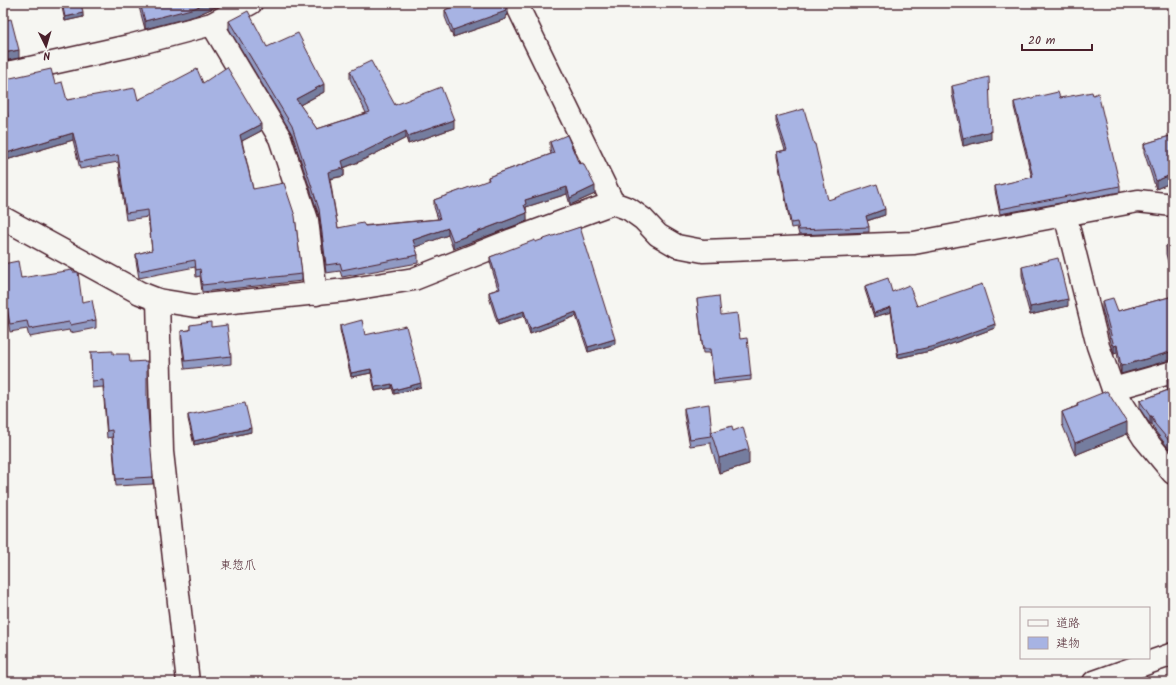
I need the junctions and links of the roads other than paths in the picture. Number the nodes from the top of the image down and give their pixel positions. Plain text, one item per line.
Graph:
1 (251, 3) edge
2 (516, 3) edge
3 (212, 24) junction
4 (3, 74) edge
5 (613, 203) junction
6 (1173, 205) edge
7 (1065, 214) junction
8 (3, 218) edge
9 (316, 294) junction
10 (158, 300) junction
11 (1173, 372) edge
12 (1113, 389) junction
13 (1173, 473) edge
14 (1173, 654) edge
15 (188, 682) edge
16 (1094, 682) edge

1 - 3 street
2 - 5 street
3 - 4 street
3 - 9 street
5 - 7 street
5 - 9 street
6 - 7 street
7 - 12 street
8 - 10 street
9 - 10 street
10 - 15 street
11 - 12 street
12 - 13 street
14 - 16 street

